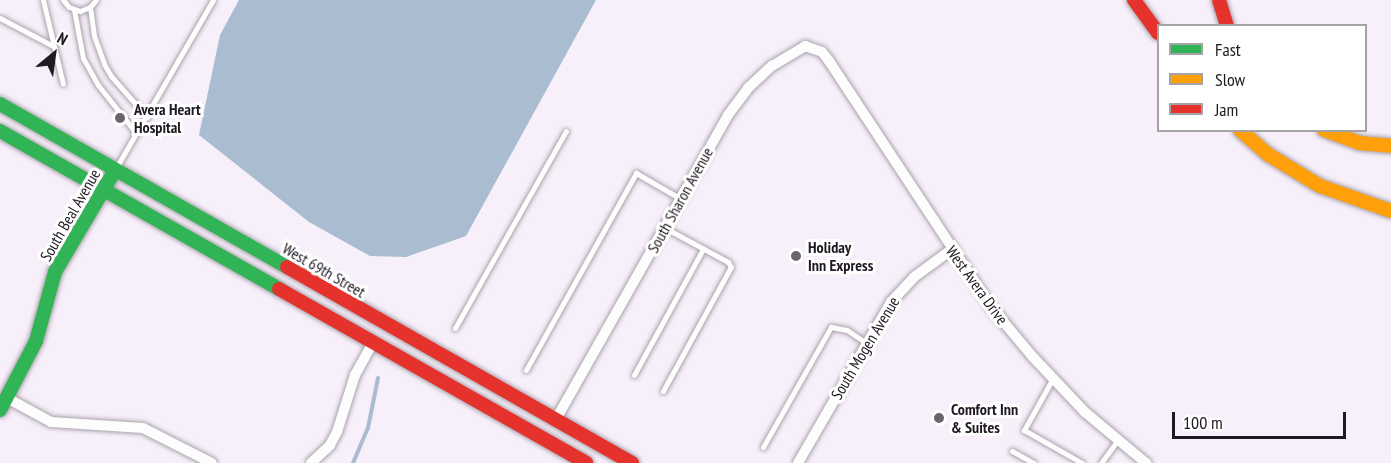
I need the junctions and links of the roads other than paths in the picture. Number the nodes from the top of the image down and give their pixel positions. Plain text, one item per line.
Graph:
1 (43, 0) edge
2 (63, 0) edge
3 (96, 0) edge
4 (213, 0) edge
5 (1134, 0) edge
6 (1219, 0) edge
7 (90, 7) junction
8 (74, 10) junction
9 (0, 18) edge
10 (1226, 24) edge
11 (1157, 32) edge
12 (53, 46) junction
13 (841, 80) joint
14 (63, 84) dead end
15 (0, 104) edge
16 (147, 117) junction
17 (0, 131) edge
18 (566, 131) dead end
19 (1242, 132) edge
20 (1329, 132) edge
21 (136, 133) junction
22 (1391, 146) edge
23 (115, 170) junction
24 (104, 190) junction
25 (681, 199) junction
26 (1391, 211) edge
27 (665, 228) junction
28 (703, 249) junction
29 (951, 250) junction
30 (455, 328) dead end
31 (373, 343) junction
32 (866, 343) junction
33 (526, 369) dead end
34 (634, 375) dead end
35 (1053, 378) junction
36 (663, 391) dead end
37 (3, 404) edge
38 (555, 421) junction
39 (1117, 441) junction
40 (763, 447) dead end
41 (1012, 451) dead end
42 (212, 463) edge
43 (311, 463) edge
44 (586, 463) edge
45 (632, 463) edge
46 (798, 463) edge
47 (1034, 463) edge
48 (1082, 463) edge
49 (1101, 463) edge
50 (1146, 463) edge

1 - 12 lane
2 - 8 lane
3 - 7 lane
4 - 16 lane
5 - 11 main road
6 - 10 main road
7 - 8 lane
7 - 16 lane
8 - 21 lane
9 - 12 lane
12 - 14 lane
13 - 25 street, South Sharon Avenue
13 - 29 street, West Avera Drive
15 - 23 main road, West 69th Street
16 - 21 lane
17 - 24 main road
18 - 30 lane
19 - 26 main road
20 - 22 main road
21 - 23 lane
23 - 24 main road, South Beal Avenue
23 - 38 main road, West 69th Street
24 - 31 main road
24 - 37 main road, South Beal Avenue
25 - 27 street, South Sharon Avenue
25 - 33 lane
27 - 28 lane
27 - 38 street, South Sharon Avenue
28 - 34 lane
28 - 36 lane
29 - 32 street, South Mogen Avenue
29 - 35 street, West Avera Drive
31 - 43 street
31 - 44 main road
32 - 40 lane
32 - 46 street, South Mogen Avenue
35 - 39 street, West Avera Drive
35 - 48 lane
37 - 42 street
38 - 45 main road, West 69th Street
39 - 49 lane
39 - 50 street, West Avera Drive
41 - 47 lane

